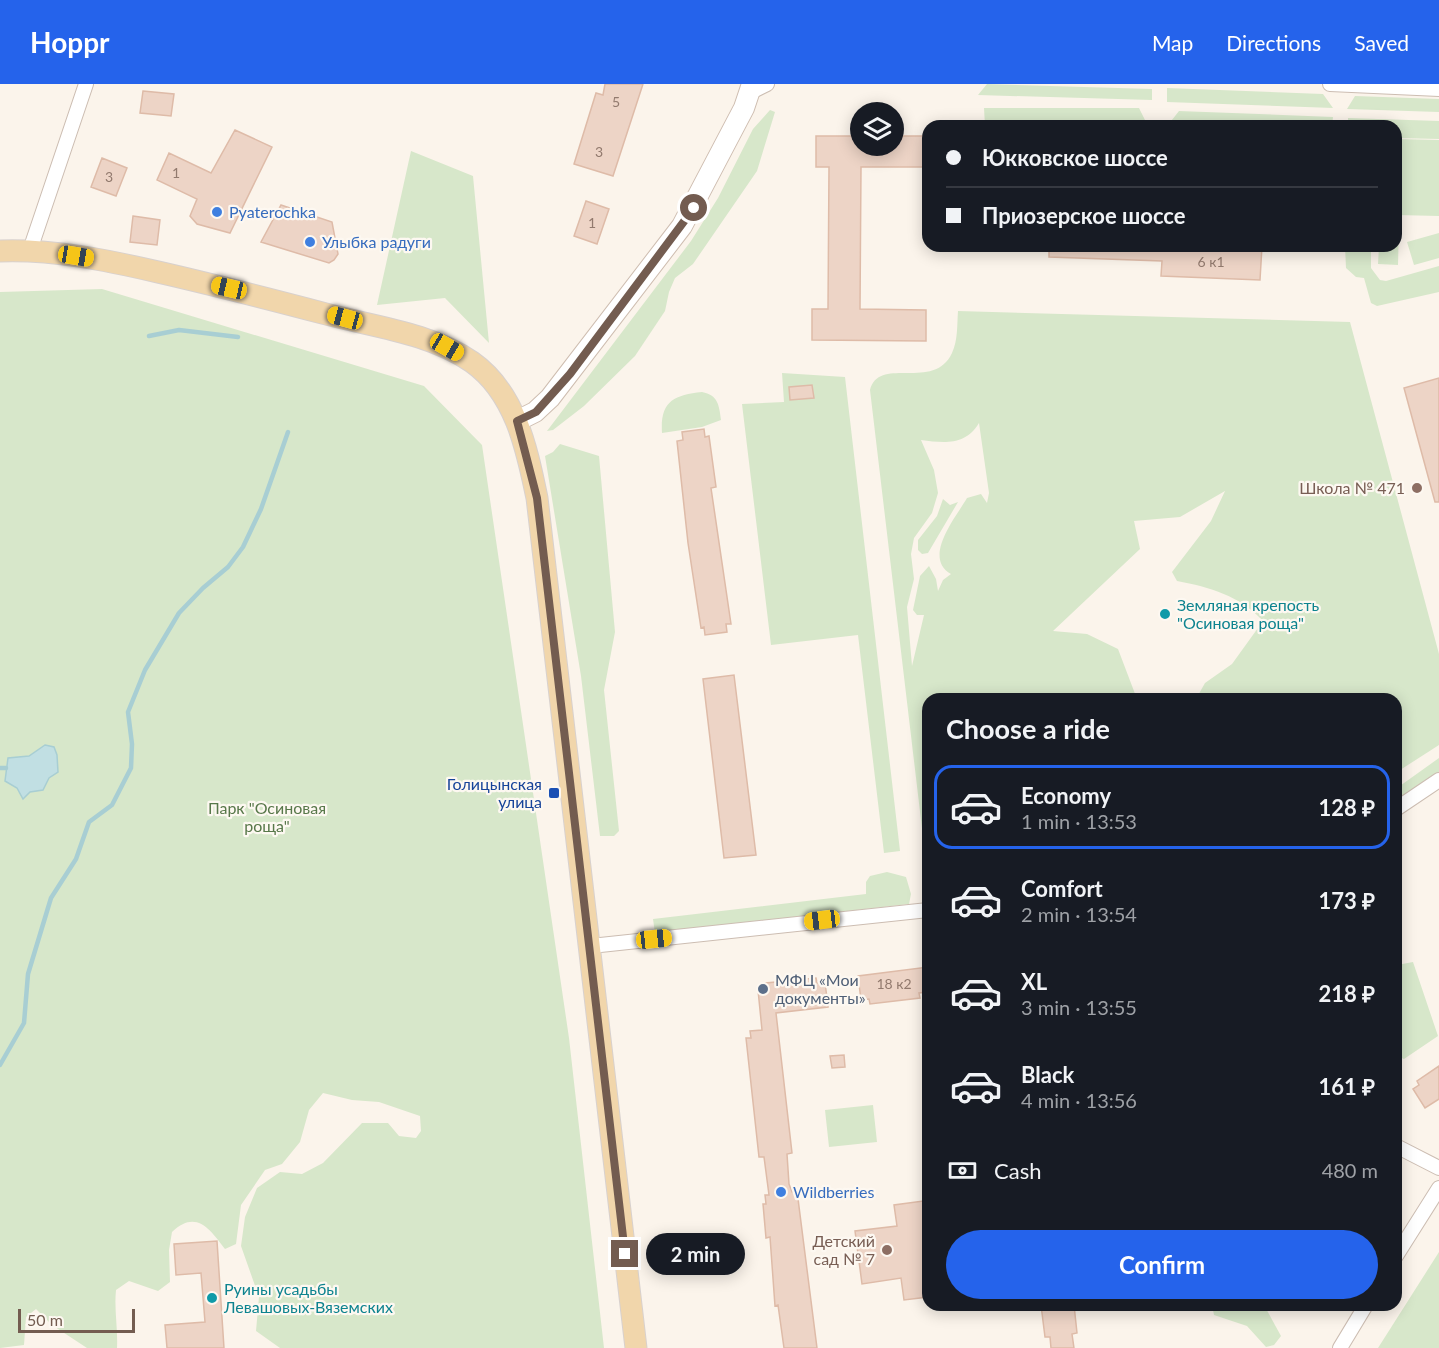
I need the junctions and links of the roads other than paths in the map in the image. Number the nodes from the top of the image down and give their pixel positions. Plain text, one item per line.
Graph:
1 (86, 84) edge
2 (1330, 84) edge
3 (757, 87) edge
4 (1439, 89) edge
5 (30, 249) junction
6 (0, 251) edge
7 (517, 421) junction
8 (1439, 780) edge
9 (1402, 805) edge
10 (922, 910) edge
11 (591, 946) junction
12 (1402, 1149) edge
13 (1439, 1168) edge
14 (1439, 1188) edge
15 (1402, 1247) edge
16 (1362, 1311) edge
17 (636, 1348) edge
18 (1340, 1348) edge

1 - 5 street
2 - 4 street
3 - 7 main road
5 - 6 main road
5 - 7 main road
7 - 11 main road
8 - 9 street
10 - 11 street
11 - 17 main road
12 - 13 street
14 - 15 street
16 - 18 street

